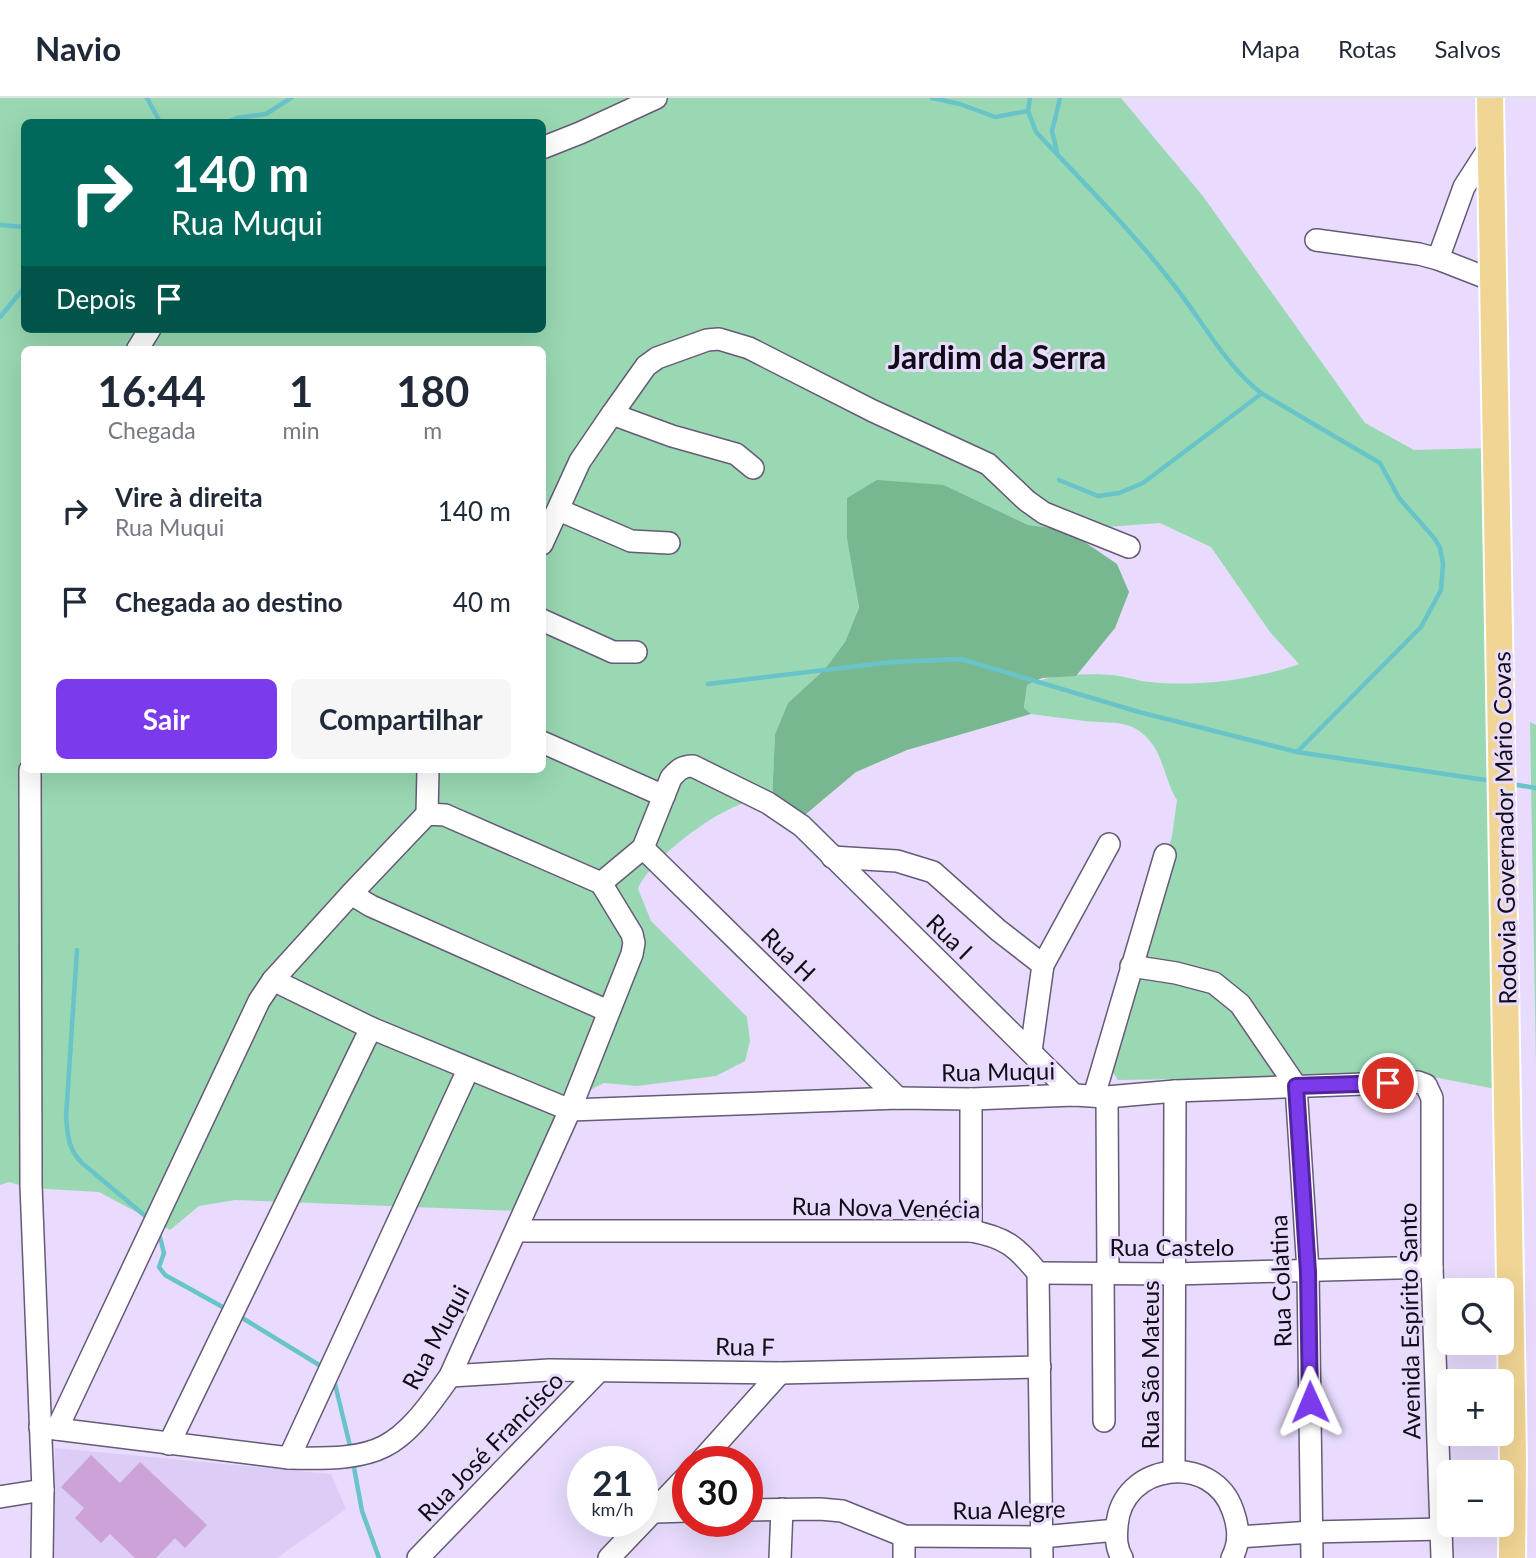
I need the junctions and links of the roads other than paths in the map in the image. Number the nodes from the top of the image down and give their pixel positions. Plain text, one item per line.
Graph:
1 (656, 98) edge
2 (1490, 98) edge
3 (1491, 145) junction
4 (546, 147) edge
5 (1316, 240) dead end
6 (1438, 259) junction
7 (1492, 280) junction
8 (612, 414) junction
9 (753, 468) dead end
10 (559, 510) junction
11 (546, 536) edge
12 (669, 543) dead end
13 (1129, 547) dead end
14 (546, 622) edge
15 (636, 652) dead end
16 (546, 744) edge
17 (30, 773) edge
18 (428, 773) edge
19 (664, 796) junction
20 (427, 814) junction
21 (1109, 845) dead end
22 (643, 848) junction
23 (1165, 855) dead end
24 (832, 857) junction
25 (601, 883) junction
26 (351, 894) junction
27 (1043, 965) junction
28 (1131, 966) junction
29 (273, 980) junction
30 (608, 1012) junction
31 (371, 1028) junction
32 (1031, 1051) junction
33 (468, 1070) junction
34 (1426, 1084) joint
35 (1296, 1086) junction
36 (1175, 1091) junction
37 (1092, 1096) junction
38 (898, 1098) junction
39 (971, 1099) junction
40 (570, 1110) junction
41 (517, 1231) junction
42 (971, 1231) junction
43 (1432, 1268) junction
44 (1106, 1272) junction
45 (1308, 1272) junction
46 (1038, 1273) junction
47 (1175, 1274) junction
48 (1040, 1367) junction
49 (599, 1370) junction
50 (780, 1373) junction
51 (450, 1376) junction
52 (1104, 1421) dead end
53 (48, 1428) junction
54 (169, 1444) junction
55 (714, 1446) edge
56 (289, 1458) junction
57 (1439, 1460) edge
58 (1174, 1471) junction
59 (43, 1490) junction
60 (672, 1493) edge
61 (0, 1497) edge
62 (658, 1509) edge
63 (782, 1509) junction
64 (763, 1510) edge
65 (1437, 1529) edge
66 (1116, 1530) junction
67 (1312, 1532) junction
68 (904, 1536) junction
69 (631, 1537) edge
70 (1238, 1537) junction
71 (1442, 1537) edge
72 (1042, 1547) edge
73 (43, 1558) edge
74 (418, 1558) edge
75 (610, 1558) edge
76 (779, 1558) edge
77 (904, 1558) edge
78 (1122, 1558) edge
79 (1232, 1558) edge
80 (1312, 1558) edge
81 (1442, 1558) edge
82 (1512, 1558) edge

1 - 4 street
2 - 3 main road, Rodovia Governador Mário Covas
3 - 6 street
3 - 7 main road, Rodovia Governador Mário Covas
5 - 6 street
6 - 7 street
7 - 82 main road, Rodovia Governador Mário Covas
8 - 9 street
8 - 10 street
8 - 13 street
10 - 11 street
10 - 12 street
14 - 15 street
16 - 19 street
17 - 53 street
18 - 20 street
19 - 22 street
19 - 24 street, Rua I
20 - 25 street
20 - 26 street
21 - 27 street
22 - 25 street
22 - 38 street, Rua H
23 - 28 street
24 - 27 street
24 - 32 street, Rua I
25 - 30 street, Rua Muqui
26 - 29 street
26 - 30 street
27 - 32 street
28 - 35 street
28 - 37 street
29 - 31 street
29 - 53 street
30 - 40 street, Rua Muqui
31 - 33 street
31 - 54 street
32 - 37 street, Rua I
33 - 40 street
33 - 56 street
34 - 35 street, Rua Muqui
34 - 43 street, Avenida Espírito Santo
35 - 36 street, Rua Muqui
35 - 45 street, Rua Colatina
36 - 37 street, Rua Muqui
36 - 47 street, Rua São Mateus
37 - 39 street, Rua Muqui
37 - 44 street
38 - 39 street, Rua Muqui
38 - 40 street, Rua Muqui
39 - 42 street
40 - 41 street, Rua Muqui
41 - 42 street, Rua Nova Venécia
41 - 51 street, Rua Muqui
42 - 46 street, Rua Nova Venécia
43 - 45 street, Rua Castelo
43 - 57 street, Avenida Espírito Santo
44 - 46 street, Rua Castelo
44 - 47 street, Rua Castelo
44 - 52 street
45 - 47 street, Rua Castelo
45 - 67 street, Rua Colatina
46 - 48 street
47 - 58 street, Rua São Mateus
48 - 50 street, Rua F
48 - 72 street
49 - 50 street, Rua F
49 - 51 street, Rua F
49 - 74 street, Rua José Francisco
50 - 55 street
51 - 56 street, Rua Muqui
53 - 54 street, Rua Muqui
53 - 59 street
54 - 56 street, Rua Muqui
58 - 66 street
58 - 70 street
59 - 61 street
59 - 73 street
60 - 62 street
63 - 64 street
63 - 68 street
63 - 76 street
65 - 67 street
66 - 72 street, Rua Alegre
66 - 78 street
67 - 70 street
67 - 80 street, Rua Colatina
68 - 72 street, Rua Alegre
68 - 77 street
69 - 75 street
70 - 79 street
71 - 81 street, Avenida Espírito Santo

